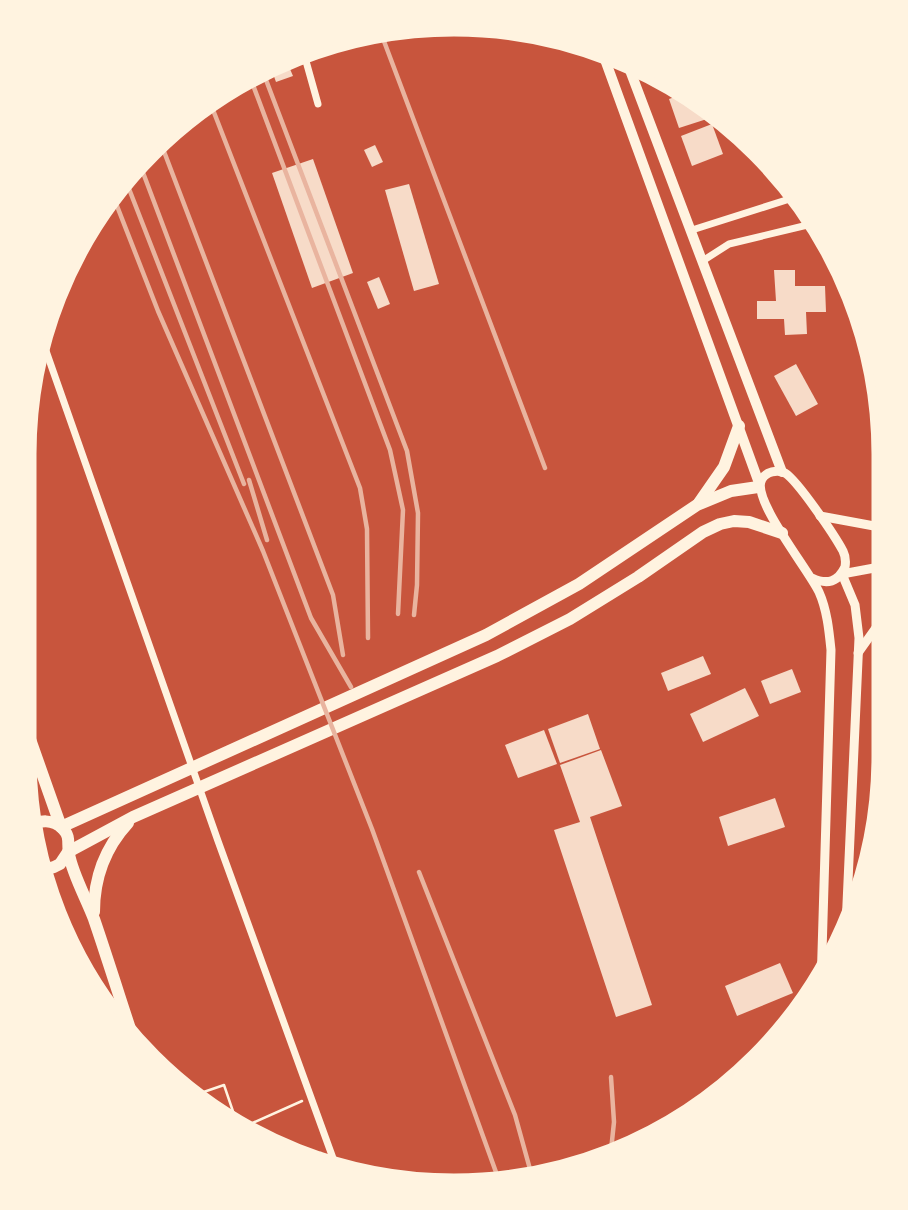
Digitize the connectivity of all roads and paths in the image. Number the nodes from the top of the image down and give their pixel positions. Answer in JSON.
{"nodes":[{"id":1,"x":305,"y":59,"type":"edge"},
{"id":2,"x":605,"y":60,"type":"edge"},
{"id":3,"x":630,"y":70,"type":"edge"},
{"id":4,"x":318,"y":104,"type":"dead end"},
{"id":5,"x":790,"y":199,"type":"edge"},
{"id":6,"x":809,"y":225,"type":"edge"},
{"id":7,"x":692,"y":230,"type":"junction"},
{"id":8,"x":704,"y":260,"type":"junction"},
{"id":9,"x":45,"y":349,"type":"edge"},
{"id":10,"x":739,"y":426,"type":"junction"},
{"id":11,"x":782,"y":472,"type":"junction"},
{"id":12,"x":759,"y":485,"type":"junction"},
{"id":13,"x":697,"y":505,"type":"junction"},
{"id":14,"x":820,"y":516,"type":"junction"},
{"id":15,"x":876,"y":526,"type":"edge"},
{"id":16,"x":782,"y":533,"type":"junction"},
{"id":17,"x":876,"y":568,"type":"edge"},
{"id":18,"x":842,"y":574,"type":"junction"},
{"id":19,"x":812,"y":578,"type":"junction"},
{"id":20,"x":876,"y":628,"type":"edge"},
{"id":21,"x":857,"y":654,"type":"junction"},
{"id":22,"x":32,"y":745,"type":"edge"},
{"id":23,"x":133,"y":817,"type":"junction"},
{"id":24,"x":37,"y":823,"type":"edge"},
{"id":25,"x":61,"y":827,"type":"junction"},
{"id":26,"x":68,"y":852,"type":"junction"},
{"id":27,"x":47,"y":868,"type":"edge"},
{"id":28,"x":847,"y":911,"type":"edge"},
{"id":29,"x":94,"y":919,"type":"junction"},
{"id":30,"x":822,"y":964,"type":"edge"},
{"id":31,"x":130,"y":1027,"type":"edge"},
{"id":32,"x":200,"y":1093,"type":"edge"},
{"id":33,"x":311,"y":1097,"type":"junction"},
{"id":34,"x":235,"y":1117,"type":"edge"},
{"id":35,"x":248,"y":1125,"type":"edge"},
{"id":36,"x":330,"y":1150,"type":"junction"},
{"id":37,"x":314,"y":1155,"type":"edge"},
{"id":38,"x":334,"y":1161,"type":"edge"}],
"edges":[{"from":1,"to":4,"type":"street"},
{"from":2,"to":10,"type":"main road"},
{"from":3,"to":7,"type":"main road"},
{"from":5,"to":7,"type":"street"},
{"from":6,"to":8,"type":"street"},
{"from":7,"to":8,"type":"main road"},
{"from":8,"to":11,"type":"main road"},
{"from":9,"to":33,"type":"street"},
{"from":10,"to":12,"type":"main road"},
{"from":10,"to":13,"type":"main road"},
{"from":11,"to":12,"type":"street"},
{"from":11,"to":14,"type":"street"},
{"from":12,"to":13,"type":"main road"},
{"from":12,"to":16,"type":"street"},
{"from":13,"to":25,"type":"main road"},
{"from":14,"to":15,"type":"street"},
{"from":14,"to":18,"type":"street"},
{"from":16,"to":19,"type":"street"},
{"from":16,"to":23,"type":"main road"},
{"from":17,"to":18,"type":"street"},
{"from":18,"to":19,"type":"street"},
{"from":18,"to":21,"type":"street"},
{"from":19,"to":30,"type":"street"},
{"from":20,"to":21,"type":"street"},
{"from":21,"to":28,"type":"street"},
{"from":22,"to":25,"type":"main road"},
{"from":23,"to":26,"type":"main road"},
{"from":23,"to":29,"type":"main road"},
{"from":24,"to":25,"type":"main road"},
{"from":25,"to":26,"type":"main road"},
{"from":26,"to":27,"type":"main road"},
{"from":26,"to":29,"type":"main road"},
{"from":29,"to":31,"type":"main road"},
{"from":32,"to":34,"type":"path"},
{"from":33,"to":35,"type":"path"},
{"from":33,"to":36,"type":"street"},
{"from":36,"to":37,"type":"path"},
{"from":36,"to":38,"type":"street"}]}
